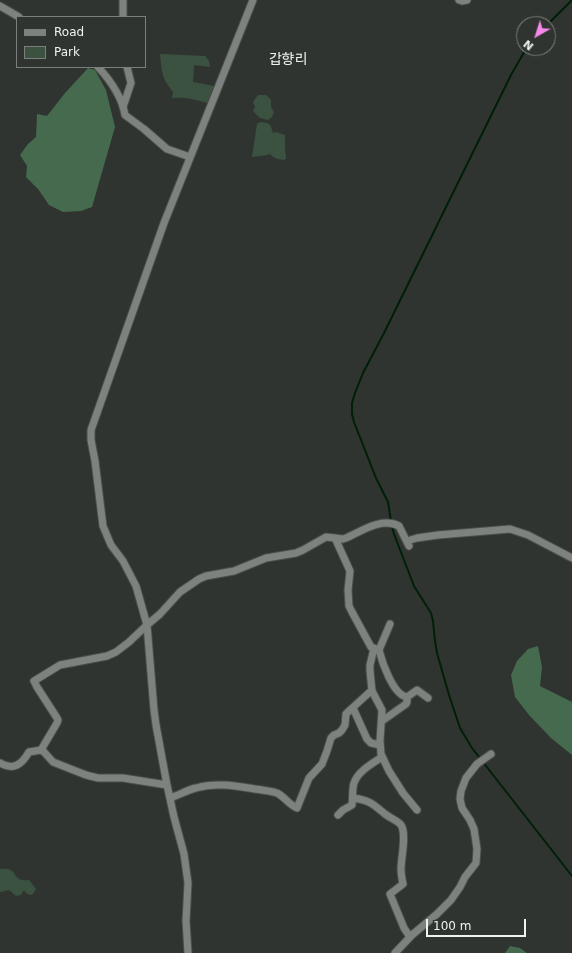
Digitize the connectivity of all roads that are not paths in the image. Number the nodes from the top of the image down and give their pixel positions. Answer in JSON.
{"nodes":[{"id":1,"x":123,"y":0,"type":"edge"},
{"id":2,"x":253,"y":0,"type":"edge"},
{"id":3,"x":459,"y":0,"type":"edge"},
{"id":4,"x":468,"y":0,"type":"edge"},
{"id":5,"x":0,"y":6,"type":"edge"},
{"id":6,"x":17,"y":16,"type":"edge"},
{"id":7,"x":124,"y":16,"type":"edge"},
{"id":8,"x":99,"y":68,"type":"edge"},
{"id":9,"x":127,"y":68,"type":"edge"},
{"id":10,"x":123,"y":107,"type":"junction"},
{"id":11,"x":190,"y":157,"type":"junction"},
{"id":12,"x":335,"y":538,"type":"junction"},
{"id":13,"x":572,"y":558,"type":"edge"},
{"id":14,"x":147,"y":624,"type":"junction"},
{"id":15,"x":390,"y":624,"type":"dead end"},
{"id":16,"x":377,"y":649,"type":"junction"},
{"id":17,"x":372,"y":690,"type":"junction"},
{"id":18,"x":407,"y":697,"type":"junction"},
{"id":19,"x":428,"y":698,"type":"dead end"},
{"id":20,"x":353,"y":708,"type":"junction"},
{"id":21,"x":382,"y":721,"type":"junction"},
{"id":22,"x":380,"y":745,"type":"junction"},
{"id":23,"x":41,"y":750,"type":"junction"},
{"id":24,"x":489,"y":755,"type":"dead end"},
{"id":25,"x":382,"y":757,"type":"junction"},
{"id":26,"x":0,"y":763,"type":"edge"},
{"id":27,"x":167,"y":784,"type":"junction"},
{"id":28,"x":170,"y":798,"type":"junction"},
{"id":29,"x":353,"y":798,"type":"junction"},
{"id":30,"x":417,"y":810,"type":"dead end"},
{"id":31,"x":338,"y":815,"type":"dead end"},
{"id":32,"x":410,"y":937,"type":"junction"},
{"id":33,"x":188,"y":953,"type":"edge"},
{"id":34,"x":396,"y":953,"type":"edge"}],
"edges":[{"from":1,"to":7,"type":"street"},
{"from":2,"to":11,"type":"street"},
{"from":3,"to":4,"type":"street"},
{"from":5,"to":6,"type":"street"},
{"from":8,"to":10,"type":"street"},
{"from":9,"to":10,"type":"street"},
{"from":10,"to":11,"type":"street"},
{"from":11,"to":14,"type":"street"},
{"from":12,"to":13,"type":"street"},
{"from":12,"to":14,"type":"street"},
{"from":12,"to":16,"type":"street"},
{"from":14,"to":23,"type":"street"},
{"from":14,"to":27,"type":"street"},
{"from":15,"to":16,"type":"street"},
{"from":16,"to":17,"type":"street"},
{"from":16,"to":18,"type":"street"},
{"from":17,"to":20,"type":"street"},
{"from":17,"to":21,"type":"street"},
{"from":18,"to":19,"type":"street"},
{"from":18,"to":21,"type":"street"},
{"from":20,"to":22,"type":"street"},
{"from":20,"to":28,"type":"street"},
{"from":21,"to":22,"type":"street"},
{"from":22,"to":25,"type":"street"},
{"from":23,"to":26,"type":"street"},
{"from":23,"to":27,"type":"street"},
{"from":24,"to":32,"type":"street"},
{"from":25,"to":29,"type":"street"},
{"from":25,"to":30,"type":"street"},
{"from":27,"to":28,"type":"street"},
{"from":28,"to":33,"type":"street"},
{"from":29,"to":31,"type":"street"},
{"from":29,"to":32,"type":"street"},
{"from":32,"to":34,"type":"street"}]}
